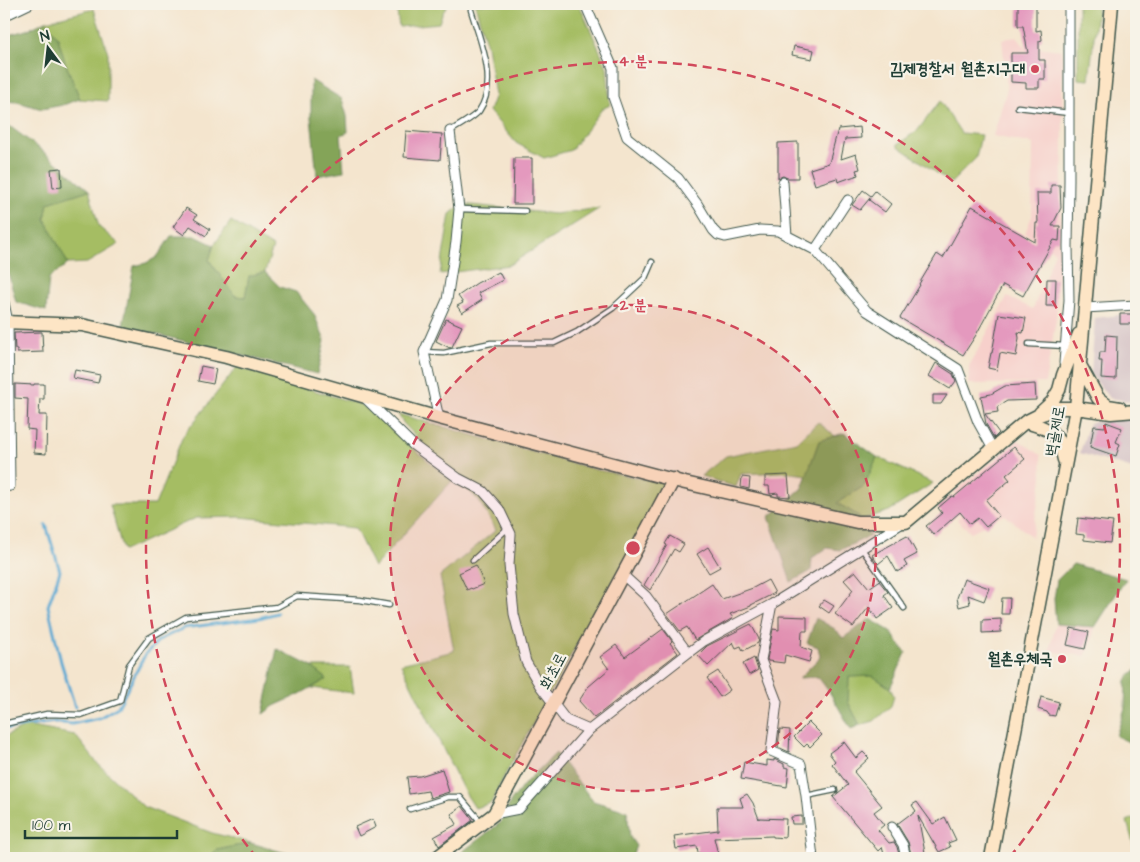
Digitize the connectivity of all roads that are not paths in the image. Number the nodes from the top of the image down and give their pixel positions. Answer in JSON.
{"nodes":[{"id":1,"x":29,"y":4,"type":"edge"},
{"id":2,"x":585,"y":4,"type":"edge"},
{"id":3,"x":1069,"y":4,"type":"edge"},
{"id":4,"x":1112,"y":4,"type":"edge"},
{"id":5,"x":472,"y":10,"type":"dead end"},
{"id":6,"x":4,"y":16,"type":"edge"},
{"id":7,"x":1018,"y":107,"type":"dead end"},
{"id":8,"x":1069,"y":113,"type":"junction"},
{"id":9,"x":450,"y":131,"type":"joint"},
{"id":10,"x":783,"y":182,"type":"dead end"},
{"id":11,"x":848,"y":200,"type":"dead end"},
{"id":12,"x":459,"y":209,"type":"junction"},
{"id":13,"x":524,"y":211,"type":"dead end"},
{"id":14,"x":787,"y":236,"type":"junction"},
{"id":15,"x":815,"y":250,"type":"junction"},
{"id":16,"x":652,"y":262,"type":"dead end"},
{"id":17,"x":4,"y":303,"type":"edge"},
{"id":18,"x":1136,"y":305,"type":"edge"},
{"id":19,"x":1085,"y":308,"type":"junction"},
{"id":20,"x":6,"y":322,"type":"edge"},
{"id":21,"x":1084,"y":325,"type":"junction"},
{"id":22,"x":1029,"y":344,"type":"dead end"},
{"id":23,"x":1065,"y":346,"type":"junction"},
{"id":24,"x":424,"y":352,"type":"junction"},
{"id":25,"x":1080,"y":364,"type":"junction"},
{"id":26,"x":1063,"y":375,"type":"junction"},
{"id":27,"x":362,"y":395,"type":"junction"},
{"id":28,"x":1076,"y":408,"type":"junction"},
{"id":29,"x":1136,"y":411,"type":"edge"},
{"id":30,"x":1039,"y":415,"type":"junction"},
{"id":31,"x":439,"y":418,"type":"junction"},
{"id":32,"x":1025,"y":422,"type":"junction"},
{"id":33,"x":992,"y":449,"type":"junction"},
{"id":34,"x":1065,"y":466,"type":"junction"},
{"id":35,"x":674,"y":479,"type":"junction"},
{"id":36,"x":4,"y":487,"type":"edge"},
{"id":37,"x":906,"y":522,"type":"junction"},
{"id":38,"x":508,"y":528,"type":"junction"},
{"id":39,"x":862,"y":549,"type":"junction"},
{"id":40,"x":473,"y":560,"type":"dead end"},
{"id":41,"x":623,"y":575,"type":"junction"},
{"id":42,"x":772,"y":604,"type":"junction"},
{"id":43,"x":389,"y":605,"type":"dead end"},
{"id":44,"x":904,"y":608,"type":"dead end"},
{"id":45,"x":688,"y":653,"type":"junction"},
{"id":46,"x":554,"y":704,"type":"junction"},
{"id":47,"x":4,"y":724,"type":"edge"},
{"id":48,"x":589,"y":730,"type":"junction"},
{"id":49,"x":835,"y":790,"type":"dead end"},
{"id":50,"x":806,"y":796,"type":"junction"},
{"id":51,"x":410,"y":809,"type":"dead end"},
{"id":52,"x":494,"y":814,"type":"junction"},
{"id":53,"x":482,"y":823,"type":"junction"},
{"id":54,"x":892,"y":827,"type":"dead end"},
{"id":55,"x":436,"y":858,"type":"edge"},
{"id":56,"x":813,"y":858,"type":"edge"},
{"id":57,"x":906,"y":858,"type":"edge"},
{"id":58,"x":990,"y":858,"type":"edge"}],
"edges":[{"from":1,"to":6,"type":"street"},
{"from":2,"to":14,"type":"street"},
{"from":3,"to":8,"type":"street"},
{"from":4,"to":19,"type":"street","name":"벽골제로"},
{"from":5,"to":9,"type":"lane"},
{"from":7,"to":8,"type":"lane"},
{"from":8,"to":23,"type":"street"},
{"from":9,"to":12,"type":"street"},
{"from":10,"to":14,"type":"street"},
{"from":11,"to":15,"type":"street"},
{"from":12,"to":13,"type":"lane"},
{"from":12,"to":24,"type":"street"},
{"from":14,"to":15,"type":"street"},
{"from":15,"to":33,"type":"street"},
{"from":16,"to":24,"type":"lane"},
{"from":17,"to":20,"type":"street"},
{"from":18,"to":19,"type":"street"},
{"from":19,"to":21,"type":"street","name":"벽골제로"},
{"from":20,"to":27,"type":"street"},
{"from":20,"to":36,"type":"street"},
{"from":21,"to":25,"type":"street","name":"벽골제로"},
{"from":21,"to":26,"type":"street"},
{"from":22,"to":23,"type":"lane"},
{"from":23,"to":26,"type":"street"},
{"from":24,"to":31,"type":"street"},
{"from":25,"to":28,"type":"street","name":"벽골제로"},
{"from":25,"to":29,"type":"street"},
{"from":26,"to":30,"type":"street"},
{"from":27,"to":31,"type":"street"},
{"from":27,"to":38,"type":"street"},
{"from":28,"to":29,"type":"street"},
{"from":28,"to":30,"type":"street"},
{"from":28,"to":34,"type":"street","name":"벽골제로"},
{"from":30,"to":32,"type":"street"},
{"from":31,"to":35,"type":"street"},
{"from":32,"to":33,"type":"street"},
{"from":32,"to":34,"type":"street"},
{"from":33,"to":37,"type":"street"},
{"from":34,"to":58,"type":"street","name":"벽골제로"},
{"from":35,"to":37,"type":"street"},
{"from":35,"to":41,"type":"street","name":"화초로"},
{"from":37,"to":39,"type":"street"},
{"from":38,"to":40,"type":"lane"},
{"from":38,"to":46,"type":"street"},
{"from":39,"to":42,"type":"street"},
{"from":39,"to":44,"type":"lane"},
{"from":41,"to":45,"type":"street"},
{"from":41,"to":46,"type":"street","name":"화초로"},
{"from":42,"to":45,"type":"street"},
{"from":42,"to":50,"type":"street"},
{"from":43,"to":47,"type":"lane"},
{"from":45,"to":48,"type":"street"},
{"from":46,"to":48,"type":"street"},
{"from":46,"to":52,"type":"street","name":"화초로"},
{"from":48,"to":52,"type":"street"},
{"from":49,"to":50,"type":"lane"},
{"from":50,"to":56,"type":"street"},
{"from":51,"to":53,"type":"lane"},
{"from":52,"to":53,"type":"street","name":"화초로"},
{"from":53,"to":55,"type":"street","name":"화초로"},
{"from":54,"to":57,"type":"street"}]}
